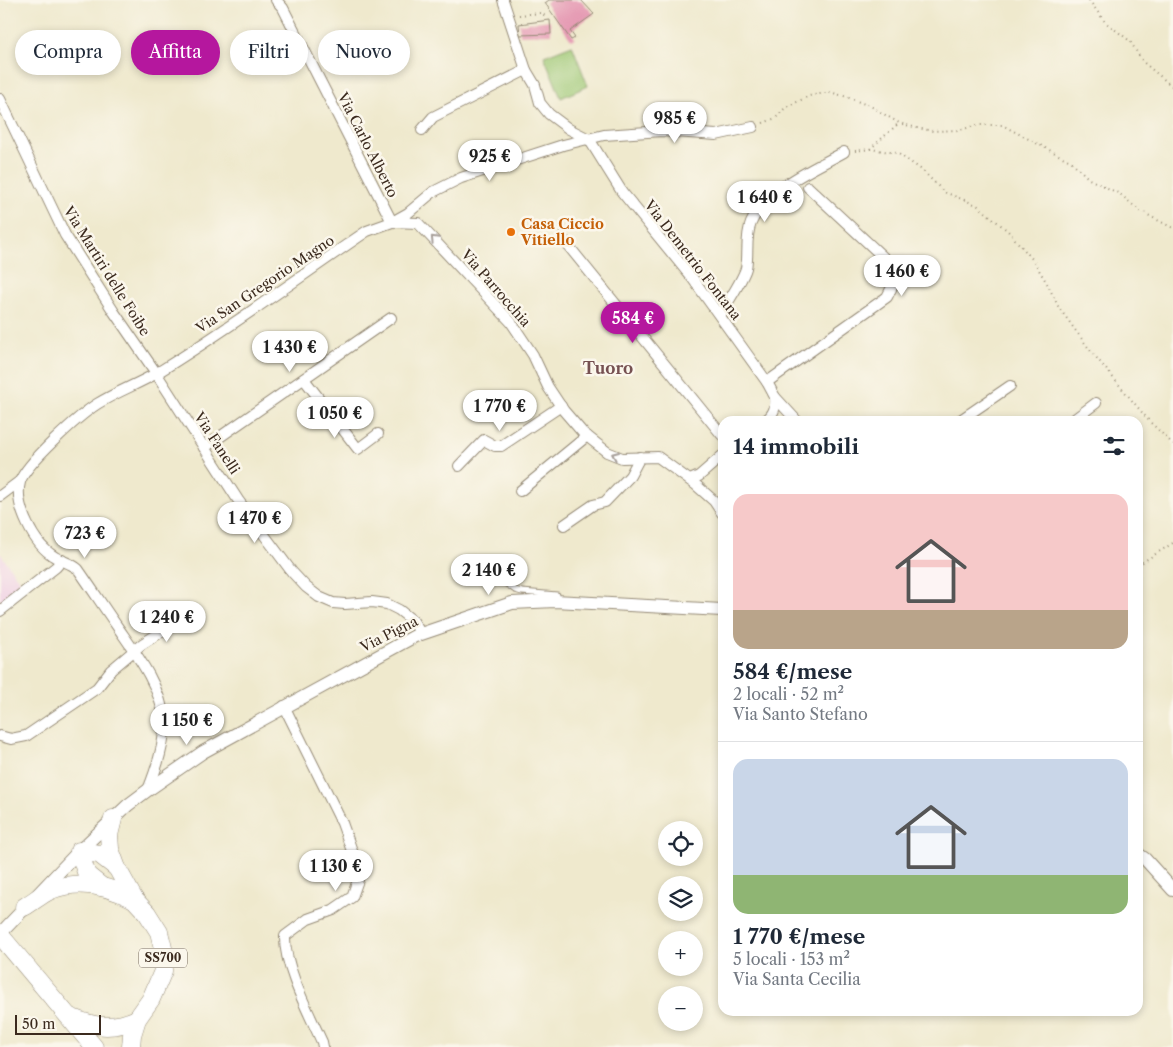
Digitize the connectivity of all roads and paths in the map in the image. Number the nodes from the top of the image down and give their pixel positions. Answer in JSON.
{"nodes":[{"id":1,"x":503,"y":0,"type":"edge"},
{"id":2,"x":1090,"y":0,"type":"edge"},
{"id":3,"x":280,"y":1,"type":"edge"},
{"id":4,"x":509,"y":16,"type":"junction"},
{"id":5,"x":547,"y":17,"type":"dead end"},
{"id":6,"x":526,"y":70,"type":"junction"},
{"id":7,"x":1173,"y":87,"type":"edge"},
{"id":8,"x":0,"y":99,"type":"edge"},
{"id":9,"x":898,"y":123,"type":"junction"},
{"id":10,"x":754,"y":127,"type":"joint"},
{"id":11,"x":422,"y":130,"type":"dead end"},
{"id":12,"x":589,"y":139,"type":"junction"},
{"id":13,"x":870,"y":149,"type":"junction"},
{"id":14,"x":844,"y":152,"type":"joint"},
{"id":15,"x":808,"y":187,"type":"dead end"},
{"id":16,"x":392,"y":222,"type":"junction"},
{"id":17,"x":1173,"y":228,"type":"edge"},
{"id":18,"x":562,"y":238,"type":"dead end"},
{"id":19,"x":720,"y":316,"type":"junction"},
{"id":20,"x":391,"y":318,"type":"dead end"},
{"id":21,"x":156,"y":374,"type":"junction"},
{"id":22,"x":304,"y":379,"type":"junction"},
{"id":23,"x":767,"y":382,"type":"junction"},
{"id":24,"x":1010,"y":386,"type":"dead end"},
{"id":25,"x":775,"y":397,"type":"junction"},
{"id":26,"x":1096,"y":403,"type":"dead end"},
{"id":27,"x":561,"y":406,"type":"junction"},
{"id":28,"x":771,"y":416,"type":"edge"},
{"id":29,"x":792,"y":416,"type":"edge"},
{"id":30,"x":966,"y":416,"type":"edge"},
{"id":31,"x":1079,"y":416,"type":"edge"},
{"id":32,"x":718,"y":430,"type":"edge"},
{"id":33,"x":378,"y":434,"type":"dead end"},
{"id":34,"x":587,"y":436,"type":"junction"},
{"id":35,"x":1173,"y":444,"type":"edge"},
{"id":36,"x":204,"y":448,"type":"junction"},
{"id":37,"x":640,"y":457,"type":"junction"},
{"id":38,"x":718,"y":459,"type":"edge"},
{"id":39,"x":459,"y":466,"type":"dead end"},
{"id":40,"x":690,"y":480,"type":"junction"},
{"id":41,"x":20,"y":481,"type":"junction"},
{"id":42,"x":520,"y":491,"type":"dead end"},
{"id":43,"x":0,"y":496,"type":"edge"},
{"id":44,"x":718,"y":507,"type":"edge"},
{"id":45,"x":564,"y":525,"type":"dead end"},
{"id":46,"x":1173,"y":544,"type":"edge"},
{"id":47,"x":62,"y":560,"type":"junction"},
{"id":48,"x":1143,"y":562,"type":"edge"},
{"id":49,"x":482,"y":567,"type":"dead end"},
{"id":50,"x":622,"y":605,"type":"junction"},
{"id":51,"x":718,"y":610,"type":"edge"},
{"id":52,"x":0,"y":611,"type":"edge"},
{"id":53,"x":185,"y":617,"type":"dead end"},
{"id":54,"x":421,"y":634,"type":"junction"},
{"id":55,"x":134,"y":651,"type":"junction"},
{"id":56,"x":284,"y":706,"type":"junction"},
{"id":57,"x":0,"y":736,"type":"edge"},
{"id":58,"x":148,"y":790,"type":"junction"},
{"id":59,"x":113,"y":819,"type":"junction"},
{"id":60,"x":79,"y":851,"type":"junction"},
{"id":61,"x":1143,"y":858,"type":"edge"},
{"id":62,"x":117,"y":868,"type":"junction"},
{"id":63,"x":102,"y":886,"type":"junction"},
{"id":64,"x":1173,"y":890,"type":"edge"},
{"id":65,"x":134,"y":899,"type":"junction"},
{"id":66,"x":24,"y":907,"type":"junction"},
{"id":67,"x":0,"y":935,"type":"edge"},
{"id":68,"x":69,"y":1017,"type":"junction"},
{"id":69,"x":137,"y":1019,"type":"junction"},
{"id":70,"x":94,"y":1047,"type":"edge"},
{"id":71,"x":131,"y":1047,"type":"edge"},
{"id":72,"x":322,"y":1047,"type":"edge"}],
"edges":[{"from":1,"to":4,"type":"street"},
{"from":2,"to":7,"type":"path"},
{"from":3,"to":16,"type":"street","name":"Via Carlo Alberto"},
{"from":4,"to":5,"type":"path"},
{"from":4,"to":6,"type":"street"},
{"from":6,"to":11,"type":"street"},
{"from":6,"to":12,"type":"street"},
{"from":8,"to":21,"type":"street","name":"Via Martiri delle Foibe"},
{"from":9,"to":10,"type":"path"},
{"from":9,"to":13,"type":"path"},
{"from":9,"to":17,"type":"path"},
{"from":10,"to":12,"type":"street"},
{"from":12,"to":16,"type":"street"},
{"from":12,"to":19,"type":"street","name":"Via Demetrio Fontana"},
{"from":13,"to":14,"type":"path"},
{"from":13,"to":35,"type":"path"},
{"from":14,"to":19,"type":"street"},
{"from":15,"to":23,"type":"street"},
{"from":16,"to":21,"type":"street","name":"Via San Gregorio Magno"},
{"from":27,"to":16,"type":"street","name":"Via Parrocchia","one_way":true},
{"from":18,"to":32,"type":"street"},
{"from":19,"to":23,"type":"street","name":"Via Demetrio Fontana"},
{"from":20,"to":22,"type":"street"},
{"from":21,"to":36,"type":"street","name":"Via Fanelli"},
{"from":21,"to":41,"type":"street","name":"Via San Gregorio Magno"},
{"from":22,"to":33,"type":"street"},
{"from":22,"to":36,"type":"street"},
{"from":23,"to":25,"type":"street","name":"Via Demetrio Fontana"},
{"from":24,"to":30,"type":"street"},
{"from":25,"to":28,"type":"street"},
{"from":25,"to":29,"type":"street","name":"Via Demetrio Fontana"},
{"from":26,"to":31,"type":"street"},
{"from":27,"to":34,"type":"street","name":"Via Parrocchia"},
{"from":27,"to":39,"type":"street"},
{"from":37,"to":34,"type":"street","name":"Via Parrocchia","one_way":true},
{"from":34,"to":42,"type":"street"},
{"from":36,"to":54,"type":"street","name":"Via Fanelli"},
{"from":37,"to":40,"type":"street","name":"Via Parrocchia"},
{"from":37,"to":45,"type":"street"},
{"from":38,"to":40,"type":"street"},
{"from":40,"to":44,"type":"street","name":"Via Parrocchia"},
{"from":41,"to":43,"type":"street","name":"Via San Gregorio Magno"},
{"from":41,"to":47,"type":"street"},
{"from":46,"to":48,"type":"path"},
{"from":47,"to":52,"type":"street"},
{"from":47,"to":55,"type":"street"},
{"from":49,"to":50,"type":"lane"},
{"from":50,"to":51,"type":"street","name":"Via Pigna"},
{"from":50,"to":54,"type":"street","name":"Via Pigna"},
{"from":53,"to":55,"type":"street"},
{"from":54,"to":56,"type":"street","name":"Via Pigna"},
{"from":55,"to":57,"type":"street"},
{"from":55,"to":58,"type":"street"},
{"from":56,"to":58,"type":"street","name":"Via Pigna"},
{"from":56,"to":72,"type":"street"},
{"from":58,"to":59,"type":"street","name":"Via Pigna"},
{"from":59,"to":60,"type":"street","name":"Via Pigna"},
{"from":59,"to":62,"type":"highway","number":"SS700"},
{"from":60,"to":62,"type":"highway","number":"SS700"},
{"from":60,"to":63,"type":"highway","number":"SS700"},
{"from":60,"to":66,"type":"street","name":"Via Pigna"},
{"from":61,"to":64,"type":"street"},
{"from":62,"to":65,"type":"highway","number":"SS700"},
{"from":63,"to":65,"type":"highway","number":"SS700"},
{"from":63,"to":66,"type":"highway","number":"SS700"},
{"from":65,"to":69,"type":"highway","number":"SS700"},
{"from":66,"to":67,"type":"street"},
{"from":67,"to":68,"type":"highway"},
{"from":68,"to":69,"type":"highway"},
{"from":68,"to":70,"type":"highway"},
{"from":69,"to":71,"type":"highway","number":"SS700"}]}
